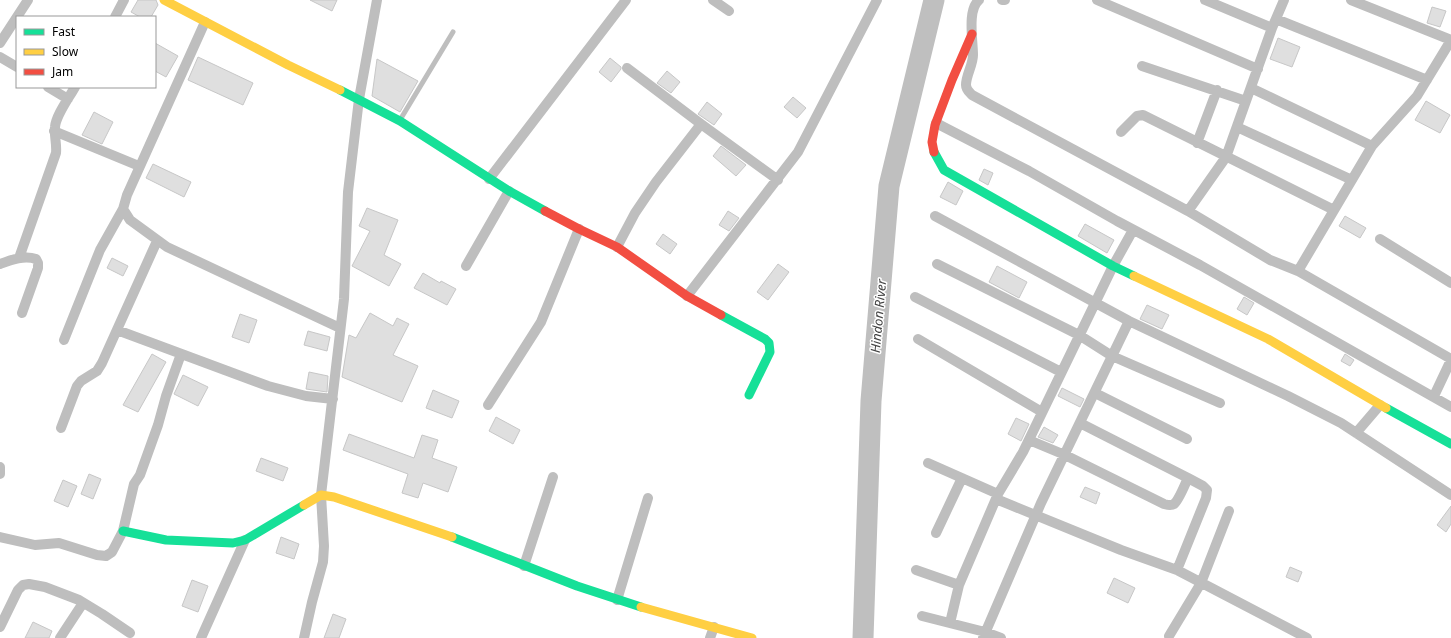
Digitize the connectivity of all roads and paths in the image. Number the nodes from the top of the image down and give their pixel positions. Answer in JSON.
{"nodes":[{"id":1,"x":28,"y":0,"type":"edge"},
{"id":2,"x":124,"y":0,"type":"edge"},
{"id":3,"x":164,"y":0,"type":"edge"},
{"id":4,"x":377,"y":0,"type":"edge"},
{"id":5,"x":626,"y":0,"type":"edge"},
{"id":6,"x":712,"y":0,"type":"edge"},
{"id":7,"x":877,"y":0,"type":"edge"},
{"id":8,"x":979,"y":0,"type":"edge"},
{"id":9,"x":1097,"y":0,"type":"edge"},
{"id":10,"x":1205,"y":0,"type":"edge"},
{"id":11,"x":1284,"y":0,"type":"edge"},
{"id":12,"x":1351,"y":0,"type":"edge"},
{"id":13,"x":730,"y":11,"type":"dead end"},
{"id":14,"x":17,"y":16,"type":"edge"},
{"id":15,"x":116,"y":16,"type":"edge"},
{"id":16,"x":16,"y":18,"type":"edge"},
{"id":17,"x":205,"y":22,"type":"junction"},
{"id":18,"x":1274,"y":23,"type":"junction"},
{"id":19,"x":453,"y":32,"type":"dead end"},
{"id":20,"x":972,"y":34,"type":"junction"},
{"id":21,"x":1451,"y":40,"type":"edge"},
{"id":22,"x":0,"y":42,"type":"edge"},
{"id":23,"x":0,"y":57,"type":"edge"},
{"id":24,"x":16,"y":66,"type":"edge"},
{"id":25,"x":1142,"y":66,"type":"dead end"},
{"id":26,"x":627,"y":68,"type":"dead end"},
{"id":27,"x":1258,"y":69,"type":"junction"},
{"id":28,"x":1427,"y":80,"type":"junction"},
{"id":29,"x":50,"y":88,"type":"edge"},
{"id":30,"x":74,"y":88,"type":"edge"},
{"id":31,"x":1250,"y":88,"type":"junction"},
{"id":32,"x":1217,"y":90,"type":"junction"},
{"id":33,"x":68,"y":99,"type":"junction"},
{"id":34,"x":359,"y":99,"type":"junction"},
{"id":35,"x":1246,"y":100,"type":"junction"},
{"id":36,"x":400,"y":121,"type":"junction"},
{"id":37,"x":936,"y":123,"type":"junction"},
{"id":38,"x":701,"y":124,"type":"junction"},
{"id":39,"x":1237,"y":127,"type":"junction"},
{"id":40,"x":54,"y":131,"type":"junction"},
{"id":41,"x":1121,"y":132,"type":"dead end"},
{"id":42,"x":1197,"y":143,"type":"junction"},
{"id":43,"x":1372,"y":146,"type":"junction"},
{"id":44,"x":1226,"y":157,"type":"junction"},
{"id":45,"x":139,"y":166,"type":"junction"},
{"id":46,"x":489,"y":179,"type":"junction"},
{"id":47,"x":778,"y":180,"type":"junction"},
{"id":48,"x":1352,"y":180,"type":"junction"},
{"id":49,"x":509,"y":191,"type":"junction"},
{"id":50,"x":123,"y":209,"type":"junction"},
{"id":51,"x":1334,"y":210,"type":"junction"},
{"id":52,"x":1188,"y":211,"type":"junction"},
{"id":53,"x":935,"y":216,"type":"dead end"},
{"id":54,"x":579,"y":229,"type":"junction"},
{"id":55,"x":1133,"y":230,"type":"junction"},
{"id":56,"x":1380,"y":239,"type":"dead end"},
{"id":57,"x":157,"y":241,"type":"junction"},
{"id":58,"x":617,"y":247,"type":"junction"},
{"id":59,"x":19,"y":258,"type":"junction"},
{"id":60,"x":0,"y":264,"type":"edge"},
{"id":61,"x":937,"y":264,"type":"dead end"},
{"id":62,"x":466,"y":266,"type":"dead end"},
{"id":63,"x":1113,"y":266,"type":"junction"},
{"id":64,"x":1298,"y":271,"type":"junction"},
{"id":65,"x":1451,"y":283,"type":"edge"},
{"id":66,"x":688,"y":296,"type":"junction"},
{"id":67,"x":915,"y":297,"type":"dead end"},
{"id":68,"x":1096,"y":302,"type":"junction"},
{"id":69,"x":22,"y":312,"type":"dead end"},
{"id":70,"x":1129,"y":321,"type":"junction"},
{"id":71,"x":340,"y":328,"type":"junction"},
{"id":72,"x":117,"y":330,"type":"junction"},
{"id":73,"x":1079,"y":335,"type":"junction"},
{"id":74,"x":918,"y":339,"type":"dead end"},
{"id":75,"x":64,"y":340,"type":"dead end"},
{"id":76,"x":181,"y":354,"type":"junction"},
{"id":77,"x":1112,"y":356,"type":"junction"},
{"id":78,"x":1451,"y":360,"type":"edge"},
{"id":79,"x":1061,"y":372,"type":"junction"},
{"id":80,"x":1095,"y":392,"type":"junction"},
{"id":81,"x":749,"y":396,"type":"dead end"},
{"id":82,"x":1434,"y":396,"type":"junction"},
{"id":83,"x":332,"y":399,"type":"junction"},
{"id":84,"x":1220,"y":403,"type":"dead end"},
{"id":85,"x":488,"y":405,"type":"dead end"},
{"id":86,"x":1380,"y":405,"type":"junction"},
{"id":87,"x":1451,"y":407,"type":"edge"},
{"id":88,"x":1042,"y":412,"type":"junction"},
{"id":89,"x":1080,"y":423,"type":"junction"},
{"id":90,"x":61,"y":428,"type":"dead end"},
{"id":91,"x":1356,"y":433,"type":"junction"},
{"id":92,"x":1187,"y":439,"type":"dead end"},
{"id":93,"x":1029,"y":440,"type":"junction"},
{"id":94,"x":1451,"y":444,"type":"edge"},
{"id":95,"x":1065,"y":455,"type":"junction"},
{"id":96,"x":928,"y":463,"type":"dead end"},
{"id":97,"x":0,"y":467,"type":"edge"},
{"id":98,"x":0,"y":474,"type":"edge"},
{"id":99,"x":553,"y":478,"type":"dead end"},
{"id":100,"x":962,"y":478,"type":"junction"},
{"id":101,"x":1188,"y":478,"type":"junction"},
{"id":102,"x":1451,"y":494,"type":"edge"},
{"id":103,"x":321,"y":496,"type":"junction"},
{"id":104,"x":997,"y":496,"type":"junction"},
{"id":105,"x":648,"y":498,"type":"dead end"},
{"id":106,"x":1229,"y":511,"type":"dead end"},
{"id":107,"x":1036,"y":515,"type":"junction"},
{"id":108,"x":123,"y":531,"type":"junction"},
{"id":109,"x":936,"y":533,"type":"dead end"},
{"id":110,"x":0,"y":537,"type":"edge"},
{"id":111,"x":245,"y":540,"type":"junction"},
{"id":112,"x":524,"y":566,"type":"junction"},
{"id":113,"x":916,"y":570,"type":"dead end"},
{"id":114,"x":1177,"y":570,"type":"junction"},
{"id":115,"x":1201,"y":583,"type":"junction"},
{"id":116,"x":959,"y":585,"type":"junction"},
{"id":117,"x":617,"y":600,"type":"junction"},
{"id":118,"x":83,"y":602,"type":"junction"},
{"id":119,"x":922,"y":616,"type":"dead end"},
{"id":120,"x":950,"y":623,"type":"junction"},
{"id":121,"x":0,"y":627,"type":"edge"},
{"id":122,"x":714,"y":627,"type":"junction"},
{"id":123,"x":130,"y":633,"type":"dead end"},
{"id":124,"x":984,"y":635,"type":"edge"},
{"id":125,"x":1169,"y":636,"type":"dead end"},
{"id":126,"x":60,"y":638,"type":"edge"},
{"id":127,"x":201,"y":638,"type":"edge"},
{"id":128,"x":304,"y":638,"type":"edge"},
{"id":129,"x":710,"y":638,"type":"edge"},
{"id":130,"x":752,"y":638,"type":"edge"},
{"id":131,"x":1001,"y":638,"type":"edge"},
{"id":132,"x":1307,"y":638,"type":"edge"}],
"edges":[{"from":1,"to":14,"type":"street"},
{"from":2,"to":15,"type":"street"},
{"from":3,"to":17,"type":"street"},
{"from":4,"to":34,"type":"street"},
{"from":5,"to":46,"type":"street"},
{"from":6,"to":13,"type":"street"},
{"from":7,"to":47,"type":"street"},
{"from":8,"to":20,"type":"street"},
{"from":9,"to":27,"type":"street"},
{"from":10,"to":18,"type":"street"},
{"from":11,"to":18,"type":"street"},
{"from":12,"to":21,"type":"street"},
{"from":16,"to":22,"type":"street"},
{"from":17,"to":34,"type":"street"},
{"from":17,"to":45,"type":"street"},
{"from":18,"to":27,"type":"street"},
{"from":18,"to":28,"type":"street"},
{"from":19,"to":36,"type":"lane"},
{"from":20,"to":37,"type":"street"},
{"from":20,"to":52,"type":"street"},
{"from":21,"to":28,"type":"street"},
{"from":23,"to":24,"type":"street"},
{"from":25,"to":32,"type":"street"},
{"from":26,"to":38,"type":"street"},
{"from":27,"to":31,"type":"street"},
{"from":28,"to":43,"type":"street"},
{"from":29,"to":33,"type":"street"},
{"from":30,"to":33,"type":"street"},
{"from":31,"to":35,"type":"street"},
{"from":31,"to":43,"type":"street"},
{"from":32,"to":35,"type":"street"},
{"from":32,"to":42,"type":"street"},
{"from":33,"to":40,"type":"street"},
{"from":34,"to":36,"type":"street"},
{"from":34,"to":71,"type":"street"},
{"from":35,"to":39,"type":"street"},
{"from":36,"to":46,"type":"street"},
{"from":37,"to":55,"type":"street"},
{"from":37,"to":63,"type":"street"},
{"from":38,"to":47,"type":"street"},
{"from":38,"to":58,"type":"street"},
{"from":39,"to":44,"type":"street"},
{"from":39,"to":48,"type":"street"},
{"from":40,"to":45,"type":"street"},
{"from":40,"to":59,"type":"street"},
{"from":41,"to":42,"type":"street"},
{"from":42,"to":44,"type":"street"},
{"from":43,"to":48,"type":"street"},
{"from":44,"to":51,"type":"street"},
{"from":44,"to":52,"type":"street"},
{"from":45,"to":50,"type":"street"},
{"from":46,"to":49,"type":"street"},
{"from":47,"to":66,"type":"street"},
{"from":48,"to":51,"type":"street"},
{"from":49,"to":54,"type":"street"},
{"from":49,"to":62,"type":"street"},
{"from":50,"to":57,"type":"street"},
{"from":50,"to":75,"type":"street"},
{"from":51,"to":64,"type":"street"},
{"from":52,"to":64,"type":"street"},
{"from":53,"to":68,"type":"street"},
{"from":54,"to":58,"type":"street"},
{"from":54,"to":85,"type":"street"},
{"from":55,"to":63,"type":"street"},
{"from":55,"to":82,"type":"street"},
{"from":56,"to":65,"type":"street"},
{"from":57,"to":71,"type":"street"},
{"from":57,"to":72,"type":"street"},
{"from":58,"to":66,"type":"street"},
{"from":59,"to":60,"type":"street"},
{"from":59,"to":69,"type":"street"},
{"from":61,"to":73,"type":"street"},
{"from":63,"to":68,"type":"street"},
{"from":63,"to":86,"type":"street"},
{"from":64,"to":78,"type":"street"},
{"from":66,"to":81,"type":"street"},
{"from":67,"to":79,"type":"street"},
{"from":68,"to":70,"type":"street"},
{"from":68,"to":73,"type":"street"},
{"from":70,"to":77,"type":"street"},
{"from":70,"to":91,"type":"street"},
{"from":71,"to":83,"type":"street"},
{"from":72,"to":76,"type":"street"},
{"from":72,"to":90,"type":"street"},
{"from":73,"to":77,"type":"street"},
{"from":73,"to":79,"type":"street"},
{"from":74,"to":88,"type":"street"},
{"from":76,"to":83,"type":"street"},
{"from":76,"to":108,"type":"street"},
{"from":77,"to":80,"type":"street"},
{"from":77,"to":84,"type":"street"},
{"from":78,"to":82,"type":"street"},
{"from":79,"to":88,"type":"street"},
{"from":80,"to":89,"type":"street"},
{"from":80,"to":92,"type":"street"},
{"from":82,"to":87,"type":"street"},
{"from":83,"to":103,"type":"street"},
{"from":86,"to":91,"type":"street"},
{"from":86,"to":94,"type":"street"},
{"from":88,"to":93,"type":"street"},
{"from":89,"to":95,"type":"street"},
{"from":89,"to":101,"type":"street"},
{"from":91,"to":102,"type":"street"},
{"from":93,"to":95,"type":"street"},
{"from":93,"to":104,"type":"street"},
{"from":95,"to":101,"type":"street"},
{"from":95,"to":107,"type":"street"},
{"from":96,"to":100,"type":"street"},
{"from":97,"to":98,"type":"street"},
{"from":99,"to":112,"type":"street"},
{"from":100,"to":104,"type":"street"},
{"from":100,"to":109,"type":"street"},
{"from":101,"to":114,"type":"street"},
{"from":103,"to":111,"type":"street"},
{"from":103,"to":112,"type":"street"},
{"from":103,"to":128,"type":"street"},
{"from":104,"to":107,"type":"street"},
{"from":104,"to":116,"type":"street"},
{"from":105,"to":117,"type":"street"},
{"from":106,"to":115,"type":"street"},
{"from":107,"to":114,"type":"street"},
{"from":107,"to":124,"type":"street"},
{"from":108,"to":110,"type":"street"},
{"from":108,"to":111,"type":"street"},
{"from":111,"to":127,"type":"street"},
{"from":112,"to":117,"type":"street"},
{"from":113,"to":116,"type":"street"},
{"from":114,"to":115,"type":"street"},
{"from":115,"to":125,"type":"street"},
{"from":115,"to":132,"type":"street"},
{"from":116,"to":120,"type":"street"},
{"from":117,"to":122,"type":"street"},
{"from":118,"to":121,"type":"street"},
{"from":118,"to":123,"type":"street"},
{"from":118,"to":126,"type":"street"},
{"from":119,"to":120,"type":"street"},
{"from":120,"to":124,"type":"street"},
{"from":122,"to":129,"type":"street"},
{"from":122,"to":130,"type":"street"},
{"from":124,"to":131,"type":"street"}]}
